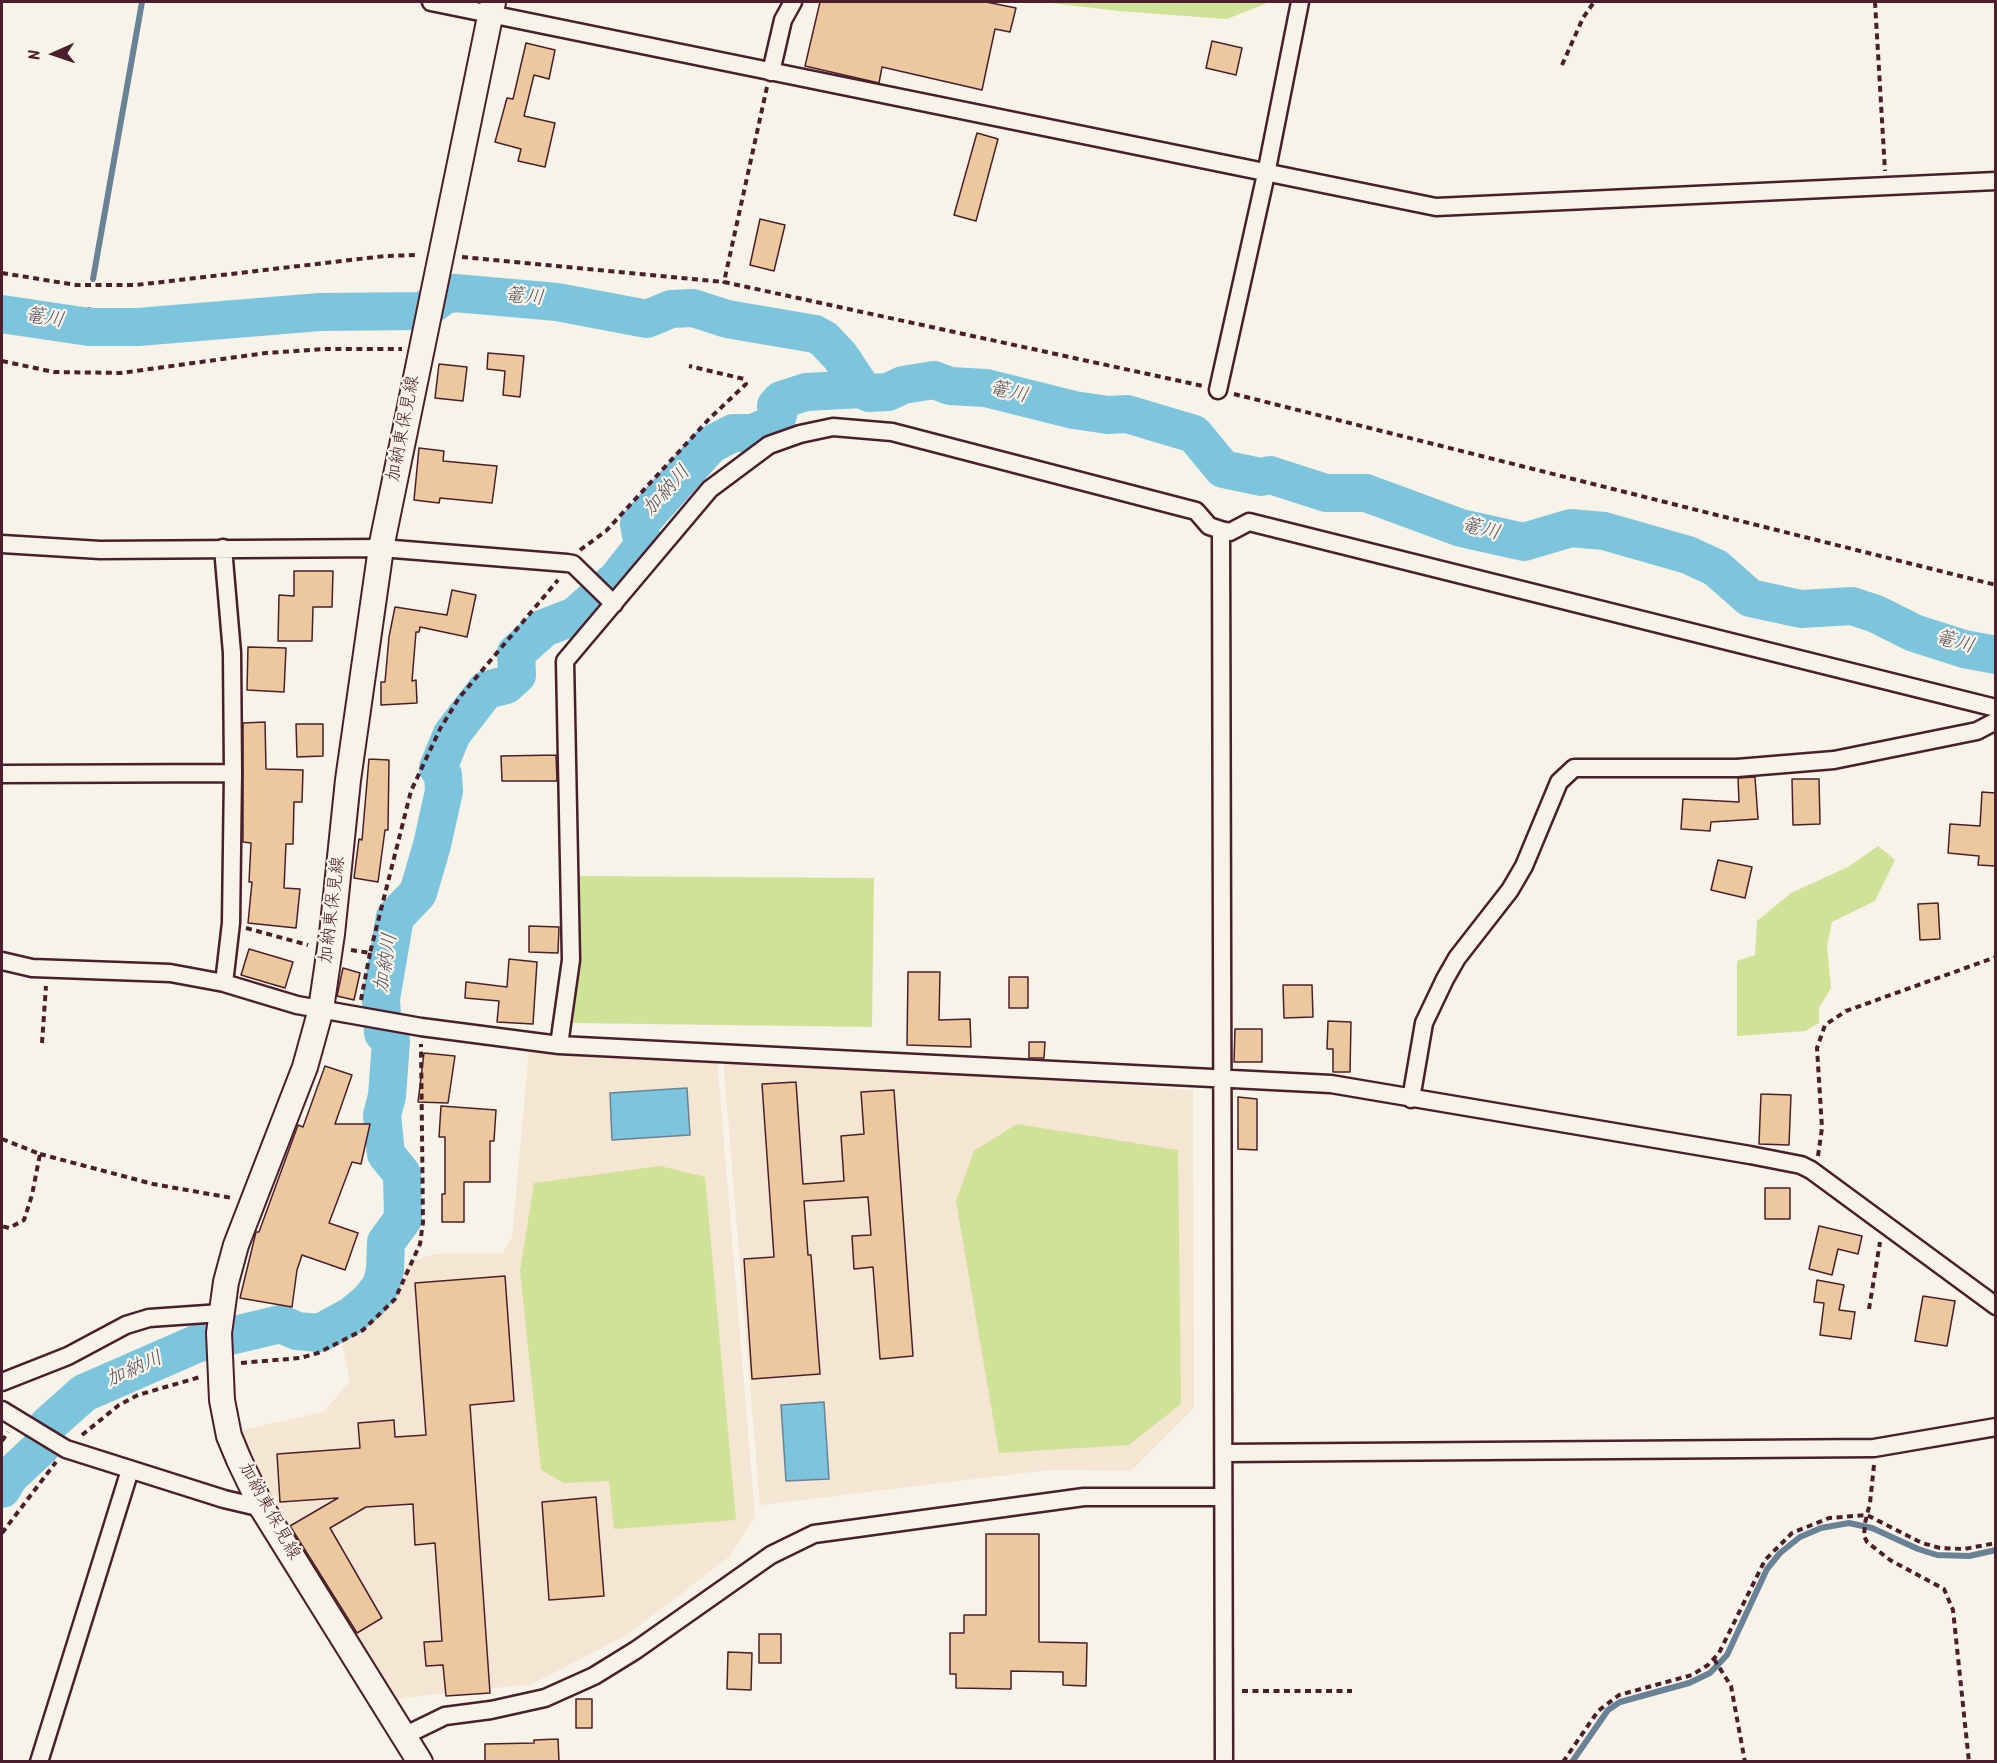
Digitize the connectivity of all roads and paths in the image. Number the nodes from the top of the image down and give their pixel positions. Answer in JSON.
{"nodes":[{"id":1,"x":431,"y":2,"type":"edge"},
{"id":2,"x":793,"y":2,"type":"edge"},
{"id":3,"x":1300,"y":2,"type":"edge"},
{"id":4,"x":1594,"y":2,"type":"edge"},
{"id":5,"x":1875,"y":2,"type":"edge"},
{"id":6,"x":492,"y":8,"type":"edge"},
{"id":7,"x":1562,"y":64,"type":"dead end"},
{"id":8,"x":771,"y":72,"type":"junction"},
{"id":9,"x":1266,"y":174,"type":"junction"},
{"id":10,"x":1995,"y":181,"type":"edge"},
{"id":11,"x":1886,"y":186,"type":"junction"},
{"id":12,"x":440,"y":259,"type":"junction"},
{"id":13,"x":2,"y":273,"type":"edge"},
{"id":14,"x":724,"y":282,"type":"junction"},
{"id":15,"x":421,"y":348,"type":"junction"},
{"id":16,"x":2,"y":361,"type":"edge"},
{"id":17,"x":689,"y":366,"type":"dead end"},
{"id":18,"x":1218,"y":390,"type":"junction"},
{"id":19,"x":1221,"y":530,"type":"junction"},
{"id":20,"x":2,"y":544,"type":"edge"},
{"id":21,"x":223,"y":548,"type":"junction"},
{"id":22,"x":381,"y":548,"type":"junction"},
{"id":23,"x":570,"y":563,"type":"junction"},
{"id":24,"x":1995,"y":585,"type":"edge"},
{"id":25,"x":610,"y":602,"type":"junction"},
{"id":26,"x":1995,"y":708,"type":"edge"},
{"id":27,"x":1995,"y":721,"type":"edge"},
{"id":28,"x":233,"y":773,"type":"junction"},
{"id":29,"x":2,"y":774,"type":"edge"},
{"id":30,"x":231,"y":923,"type":"junction"},
{"id":31,"x":330,"y":949,"type":"junction"},
{"id":32,"x":370,"y":953,"type":"junction"},
{"id":33,"x":1995,"y":957,"type":"edge"},
{"id":34,"x":2,"y":961,"type":"edge"},
{"id":35,"x":47,"y":968,"type":"junction"},
{"id":36,"x":224,"y":983,"type":"junction"},
{"id":37,"x":321,"y":1009,"type":"junction"},
{"id":38,"x":366,"y":1016,"type":"junction"},
{"id":39,"x":421,"y":1027,"type":"junction"},
{"id":40,"x":42,"y":1042,"type":"dead end"},
{"id":41,"x":559,"y":1045,"type":"junction"},
{"id":42,"x":1223,"y":1078,"type":"junction"},
{"id":43,"x":1411,"y":1099,"type":"junction"},
{"id":44,"x":2,"y":1139,"type":"edge"},
{"id":45,"x":40,"y":1154,"type":"junction"},
{"id":46,"x":1811,"y":1170,"type":"junction"},
{"id":47,"x":251,"y":1204,"type":"junction"},
{"id":48,"x":1885,"y":1224,"type":"junction"},
{"id":49,"x":2,"y":1226,"type":"edge"},
{"id":50,"x":1995,"y":1306,"type":"edge"},
{"id":51,"x":1869,"y":1309,"type":"dead end"},
{"id":52,"x":220,"y":1319,"type":"junction"},
{"id":53,"x":220,"y":1371,"type":"junction"},
{"id":54,"x":2,"y":1382,"type":"edge"},
{"id":55,"x":2,"y":1410,"type":"edge"},
{"id":56,"x":1995,"y":1427,"type":"edge"},
{"id":57,"x":61,"y":1446,"type":"junction"},
{"id":58,"x":1874,"y":1448,"type":"junction"},
{"id":59,"x":1224,"y":1453,"type":"junction"},
{"id":60,"x":130,"y":1470,"type":"junction"},
{"id":61,"x":1223,"y":1497,"type":"junction"},
{"id":62,"x":262,"y":1508,"type":"junction"},
{"id":63,"x":1867,"y":1515,"type":"junction"},
{"id":64,"x":2,"y":1533,"type":"edge"},
{"id":65,"x":1995,"y":1542,"type":"edge"},
{"id":66,"x":1714,"y":1659,"type":"junction"},
{"id":67,"x":1223,"y":1691,"type":"junction"},
{"id":68,"x":1352,"y":1691,"type":"dead end"},
{"id":69,"x":406,"y":1735,"type":"junction"},
{"id":70,"x":39,"y":1761,"type":"edge"},
{"id":71,"x":420,"y":1761,"type":"edge"},
{"id":72,"x":1224,"y":1761,"type":"edge"},
{"id":73,"x":1563,"y":1761,"type":"edge"},
{"id":74,"x":1745,"y":1761,"type":"edge"},
{"id":75,"x":1969,"y":1761,"type":"edge"}],
"edges":[{"from":1,"to":6,"type":"street"},
{"from":2,"to":8,"type":"street"},
{"from":3,"to":9,"type":"street"},
{"from":4,"to":7,"type":"path"},
{"from":5,"to":11,"type":"path"},
{"from":6,"to":8,"type":"street"},
{"from":6,"to":12,"type":"main road","name":"加納東保見線"},
{"from":8,"to":9,"type":"street"},
{"from":8,"to":14,"type":"path"},
{"from":9,"to":11,"type":"street"},
{"from":9,"to":18,"type":"street"},
{"from":10,"to":11,"type":"street"},
{"from":12,"to":13,"type":"path"},
{"from":12,"to":14,"type":"path"},
{"from":12,"to":15,"type":"main road","name":"加納東保見線"},
{"from":14,"to":18,"type":"path"},
{"from":15,"to":16,"type":"path"},
{"from":15,"to":22,"type":"main road","name":"加納東保見線"},
{"from":17,"to":23,"type":"path"},
{"from":18,"to":24,"type":"path"},
{"from":19,"to":25,"type":"street"},
{"from":19,"to":26,"type":"street"},
{"from":19,"to":42,"type":"street"},
{"from":20,"to":21,"type":"street"},
{"from":21,"to":22,"type":"street"},
{"from":21,"to":28,"type":"street"},
{"from":22,"to":23,"type":"street"},
{"from":22,"to":31,"type":"main road","name":"加納東保見線"},
{"from":23,"to":25,"type":"street"},
{"from":23,"to":32,"type":"path"},
{"from":25,"to":41,"type":"street"},
{"from":27,"to":43,"type":"street"},
{"from":28,"to":29,"type":"street"},
{"from":28,"to":30,"type":"street"},
{"from":30,"to":31,"type":"path"},
{"from":30,"to":36,"type":"street"},
{"from":31,"to":32,"type":"path"},
{"from":31,"to":37,"type":"main road","name":"加納東保見線"},
{"from":32,"to":38,"type":"path"},
{"from":33,"to":46,"type":"path"},
{"from":34,"to":35,"type":"street"},
{"from":35,"to":36,"type":"street"},
{"from":35,"to":40,"type":"path"},
{"from":36,"to":37,"type":"street"},
{"from":37,"to":38,"type":"street"},
{"from":37,"to":47,"type":"main road","name":"加納東保見線"},
{"from":38,"to":39,"type":"street"},
{"from":39,"to":41,"type":"street"},
{"from":39,"to":53,"type":"path"},
{"from":41,"to":42,"type":"street"},
{"from":42,"to":43,"type":"street"},
{"from":42,"to":59,"type":"street"},
{"from":43,"to":46,"type":"street"},
{"from":44,"to":45,"type":"path"},
{"from":45,"to":47,"type":"path"},
{"from":45,"to":49,"type":"path"},
{"from":46,"to":48,"type":"street"},
{"from":47,"to":52,"type":"main road","name":"加納東保見線"},
{"from":48,"to":50,"type":"street"},
{"from":48,"to":51,"type":"path"},
{"from":52,"to":53,"type":"main road","name":"加納東保見線"},
{"from":52,"to":54,"type":"street"},
{"from":53,"to":57,"type":"path"},
{"from":53,"to":62,"type":"main road","name":"加納東保見線"},
{"from":55,"to":57,"type":"street"},
{"from":56,"to":58,"type":"street"},
{"from":57,"to":60,"type":"street"},
{"from":57,"to":64,"type":"path"},
{"from":58,"to":59,"type":"street"},
{"from":58,"to":63,"type":"path"},
{"from":59,"to":61,"type":"street"},
{"from":60,"to":62,"type":"street"},
{"from":60,"to":70,"type":"street"},
{"from":61,"to":67,"type":"street"},
{"from":61,"to":69,"type":"street"},
{"from":62,"to":69,"type":"main road","name":"加納東保見線"},
{"from":63,"to":65,"type":"path"},
{"from":63,"to":66,"type":"path"},
{"from":63,"to":75,"type":"path"},
{"from":66,"to":73,"type":"path"},
{"from":66,"to":74,"type":"path"},
{"from":67,"to":68,"type":"path"},
{"from":67,"to":72,"type":"street"},
{"from":69,"to":71,"type":"main road","name":"加納東保見線"}]}
